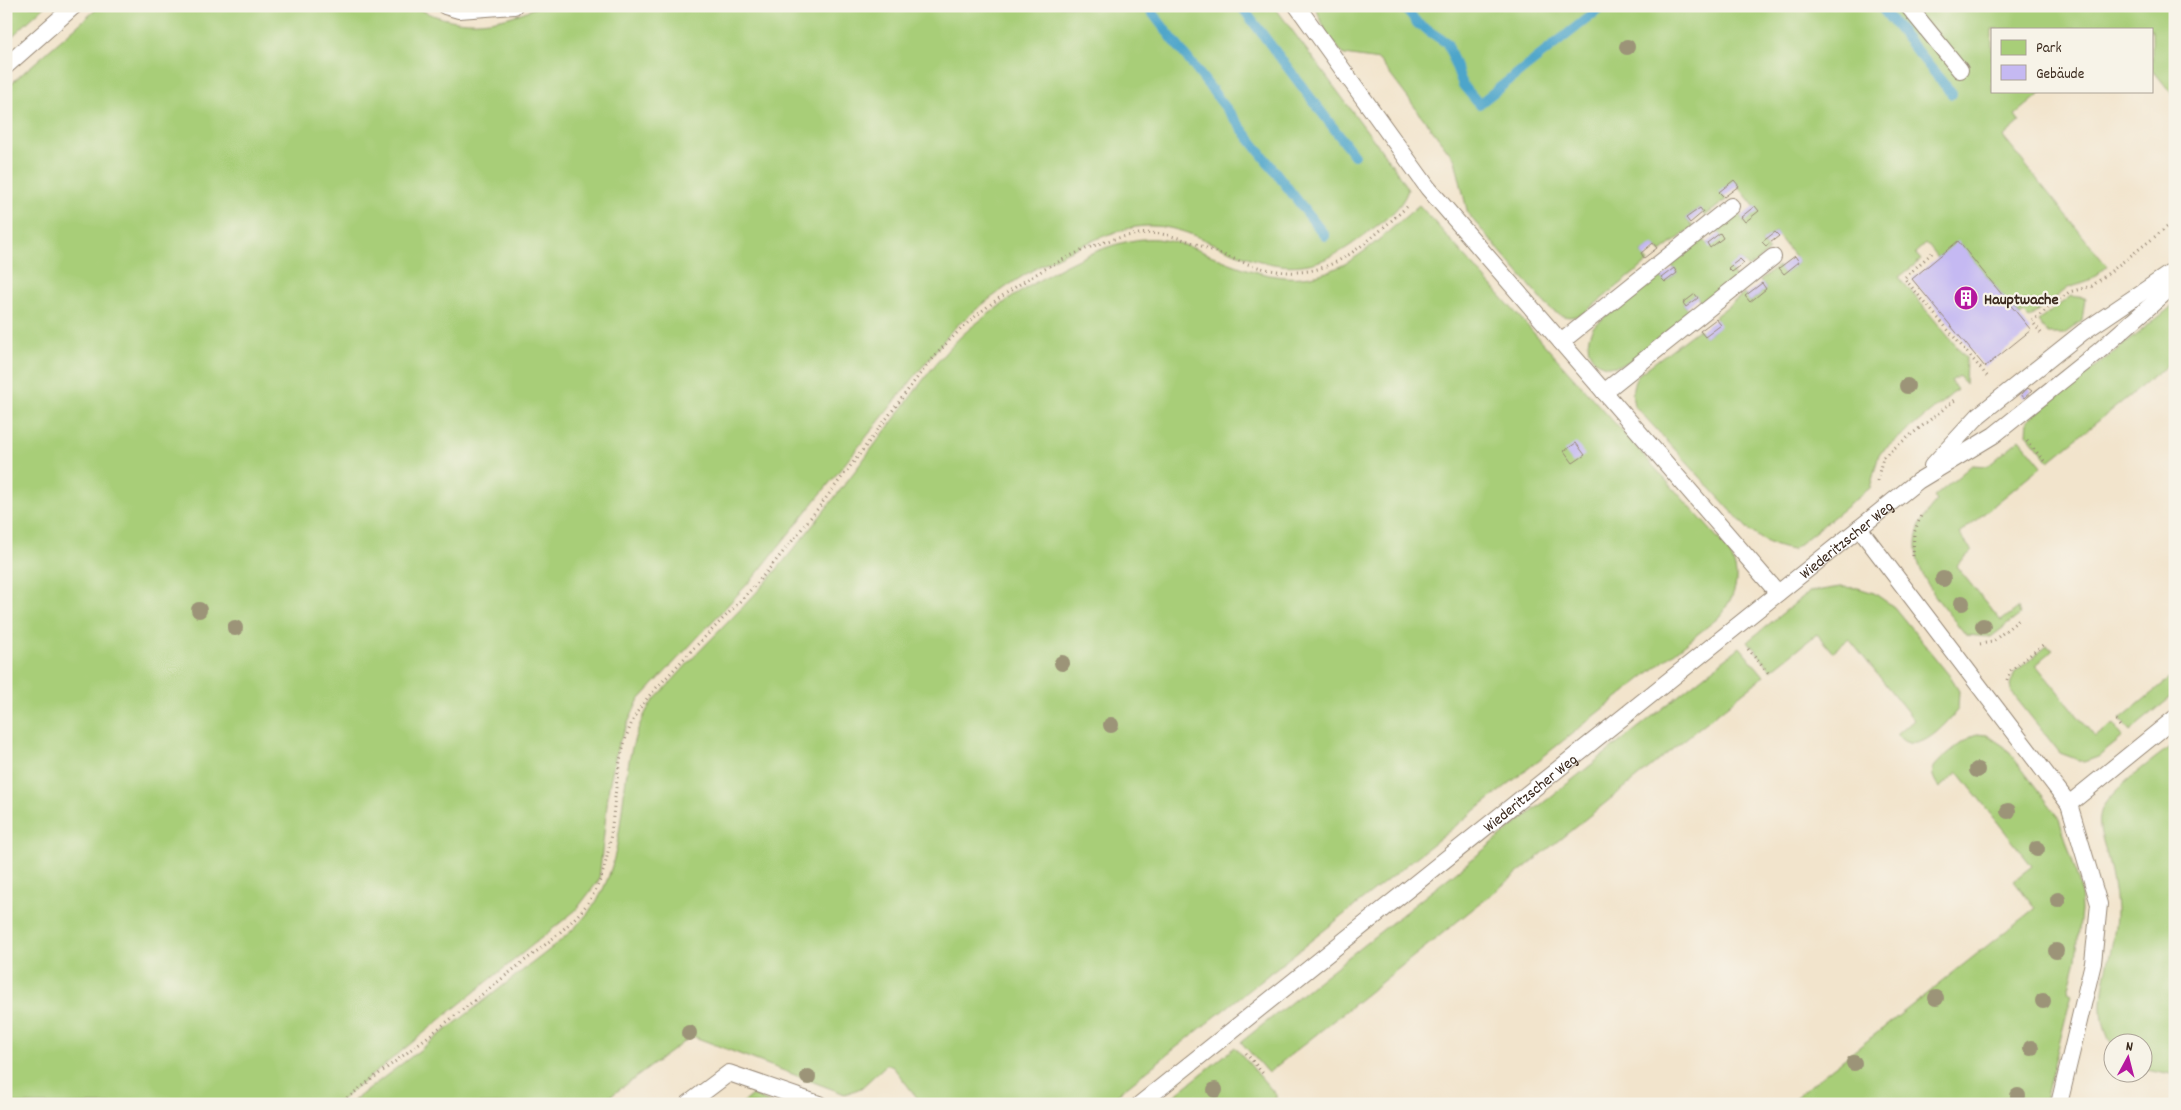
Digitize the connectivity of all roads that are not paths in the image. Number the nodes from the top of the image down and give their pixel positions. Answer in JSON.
{"nodes":[{"id":1,"x":74,"y":6,"type":"edge"},
{"id":2,"x":445,"y":6,"type":"edge"},
{"id":3,"x":514,"y":6,"type":"edge"},
{"id":4,"x":1297,"y":6,"type":"edge"},
{"id":5,"x":1908,"y":6,"type":"edge"},
{"id":6,"x":6,"y":66,"type":"edge"},
{"id":7,"x":1960,"y":70,"type":"dead end"},
{"id":8,"x":1731,"y":206,"type":"dead end"},
{"id":9,"x":1774,"y":257,"type":"dead end"},
{"id":10,"x":2175,"y":270,"type":"edge"},
{"id":11,"x":2175,"y":284,"type":"edge"},
{"id":12,"x":1561,"y":342,"type":"junction"},
{"id":13,"x":1604,"y":392,"type":"junction"},
{"id":14,"x":1918,"y":481,"type":"junction"},
{"id":15,"x":1859,"y":528,"type":"junction"},
{"id":16,"x":1778,"y":593,"type":"junction"},
{"id":17,"x":2175,"y":718,"type":"edge"},
{"id":18,"x":2069,"y":804,"type":"junction"},
{"id":19,"x":688,"y":1104,"type":"edge"},
{"id":20,"x":819,"y":1104,"type":"edge"},
{"id":21,"x":1140,"y":1104,"type":"edge"},
{"id":22,"x":2059,"y":1104,"type":"edge"}],
"edges":[{"from":1,"to":6,"type":"lane"},
{"from":2,"to":3,"type":"lane"},
{"from":4,"to":12,"type":"lane"},
{"from":5,"to":7,"type":"lane"},
{"from":8,"to":12,"type":"lane"},
{"from":9,"to":13,"type":"lane"},
{"from":10,"to":14,"type":"lane","name":"Wiederitzscher Weg"},
{"from":11,"to":14,"type":"lane","name":"Wiederitzscher Weg"},
{"from":12,"to":13,"type":"lane"},
{"from":13,"to":16,"type":"lane"},
{"from":14,"to":15,"type":"lane","name":"Wiederitzscher Weg"},
{"from":15,"to":16,"type":"lane","name":"Wiederitzscher Weg"},
{"from":15,"to":18,"type":"lane"},
{"from":16,"to":21,"type":"lane","name":"Wiederitzscher Weg"},
{"from":17,"to":18,"type":"lane"},
{"from":18,"to":22,"type":"lane"},
{"from":19,"to":20,"type":"lane"}]}
